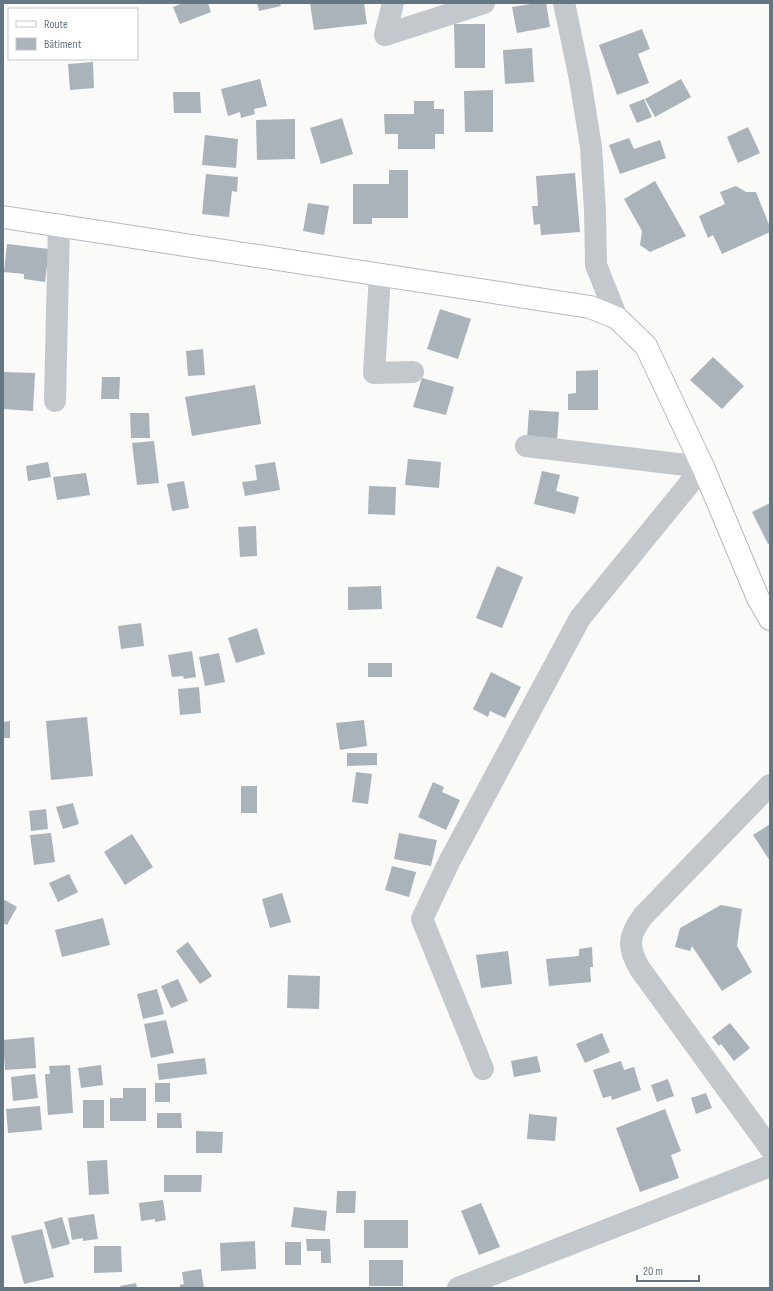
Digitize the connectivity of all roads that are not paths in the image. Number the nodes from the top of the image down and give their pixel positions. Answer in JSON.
{"nodes":[{"id":1,"x":393,"y":3,"type":"edge"},
{"id":2,"x":484,"y":3,"type":"edge"},
{"id":3,"x":564,"y":3,"type":"edge"},
{"id":4,"x":3,"y":217,"type":"edge"},
{"id":5,"x":59,"y":225,"type":"junction"},
{"id":6,"x":380,"y":275,"type":"junction"},
{"id":7,"x":617,"y":318,"type":"junction"},
{"id":8,"x":413,"y":372,"type":"dead end"},
{"id":9,"x":55,"y":401,"type":"dead end"},
{"id":10,"x":526,"y":446,"type":"dead end"},
{"id":11,"x":703,"y":467,"type":"junction"},
{"id":12,"x":770,"y":619,"type":"edge"},
{"id":13,"x":770,"y":785,"type":"edge"},
{"id":14,"x":483,"y":1069,"type":"dead end"},
{"id":15,"x":770,"y":1148,"type":"edge"},
{"id":16,"x":770,"y":1166,"type":"edge"},
{"id":17,"x":458,"y":1288,"type":"edge"}],
"edges":[{"from":1,"to":2,"type":"street"},
{"from":3,"to":7,"type":"street"},
{"from":4,"to":5,"type":"street"},
{"from":5,"to":6,"type":"street"},
{"from":5,"to":9,"type":"street"},
{"from":6,"to":7,"type":"street"},
{"from":6,"to":8,"type":"street"},
{"from":7,"to":11,"type":"street"},
{"from":10,"to":11,"type":"street"},
{"from":11,"to":12,"type":"street"},
{"from":11,"to":14,"type":"street"},
{"from":13,"to":15,"type":"street"},
{"from":16,"to":17,"type":"street"}]}
